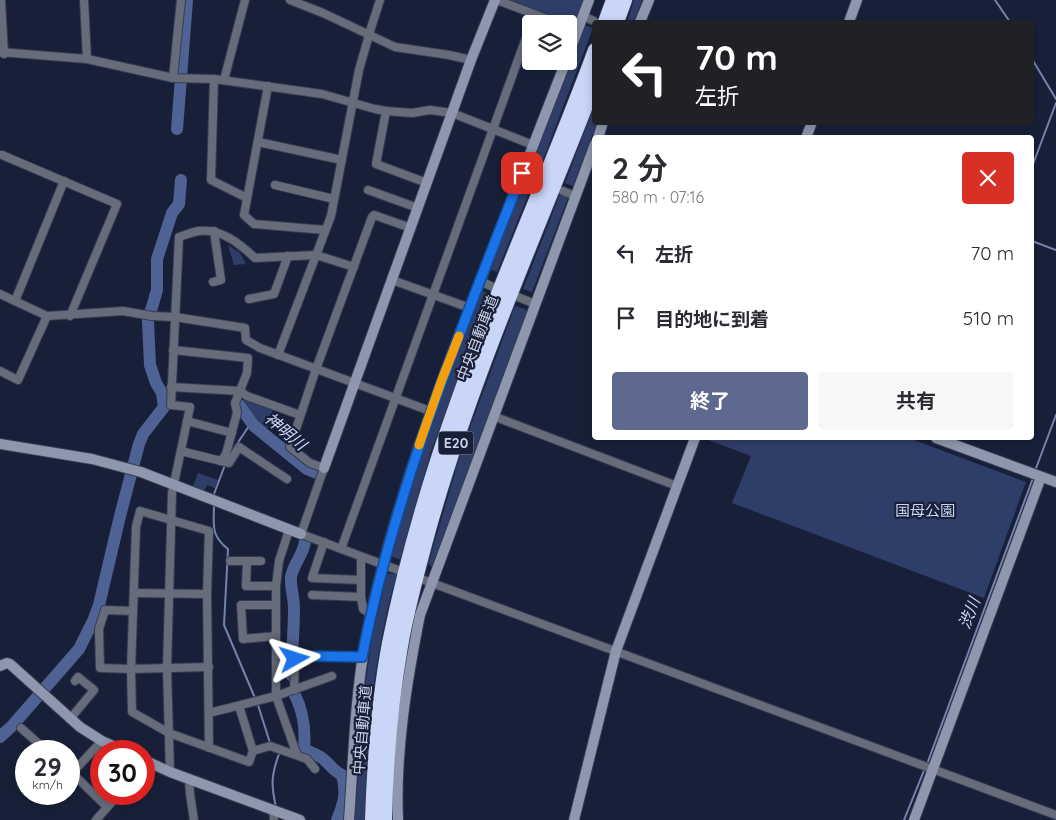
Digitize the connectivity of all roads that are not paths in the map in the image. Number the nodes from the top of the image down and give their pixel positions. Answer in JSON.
{"nodes":[{"id":1,"x":0,"y":0,"type":"edge"},
{"id":2,"x":84,"y":0,"type":"edge"},
{"id":3,"x":181,"y":0,"type":"edge"},
{"id":4,"x":245,"y":0,"type":"edge"},
{"id":5,"x":290,"y":0,"type":"edge"},
{"id":6,"x":380,"y":0,"type":"edge"},
{"id":7,"x":496,"y":0,"type":"edge"},
{"id":8,"x":589,"y":0,"type":"edge"},
{"id":9,"x":613,"y":0,"type":"edge"},
{"id":10,"x":625,"y":0,"type":"edge"},
{"id":11,"x":649,"y":0,"type":"edge"},
{"id":12,"x":857,"y":0,"type":"edge"},
{"id":13,"x":535,"y":15,"type":"edge"},
{"id":14,"x":583,"y":16,"type":"junction"},
{"id":15,"x":594,"y":20,"type":"edge"},
{"id":16,"x":601,"y":20,"type":"edge"},
{"id":17,"x":618,"y":20,"type":"edge"},
{"id":18,"x":641,"y":20,"type":"edge"},
{"id":19,"x":850,"y":20,"type":"edge"},
{"id":20,"x":577,"y":23,"type":"edge"},
{"id":21,"x":369,"y":35,"type":"junction"},
{"id":22,"x":522,"y":48,"type":"edge"},
{"id":23,"x":2,"y":53,"type":"edge"},
{"id":24,"x":592,"y":58,"type":"edge"},
{"id":25,"x":88,"y":59,"type":"junction"},
{"id":26,"x":471,"y":60,"type":"junction"},
{"id":27,"x":562,"y":70,"type":"edge"},
{"id":28,"x":177,"y":78,"type":"junction"},
{"id":29,"x":214,"y":79,"type":"junction"},
{"id":30,"x":224,"y":80,"type":"junction"},
{"id":31,"x":268,"y":86,"type":"junction"},
{"id":32,"x":592,"y":91,"type":"edge"},
{"id":33,"x":353,"y":102,"type":"junction"},
{"id":34,"x":386,"y":111,"type":"junction"},
{"id":35,"x":452,"y":113,"type":"junction"},
{"id":36,"x":492,"y":129,"type":"junction"},
{"id":37,"x":258,"y":142,"type":"junction"},
{"id":38,"x":533,"y":144,"type":"junction"},
{"id":39,"x":592,"y":152,"type":"edge"},
{"id":40,"x":2,"y":155,"type":"dead end"},
{"id":41,"x":342,"y":160,"type":"junction"},
{"id":42,"x":522,"y":173,"type":"junction"},
{"id":43,"x":534,"y":178,"type":"dead end"},
{"id":44,"x":64,"y":181,"type":"junction"},
{"id":45,"x":427,"y":183,"type":"junction"},
{"id":46,"x":275,"y":185,"type":"dead end"},
{"id":47,"x":368,"y":190,"type":"dead end"},
{"id":48,"x":563,"y":191,"type":"dead end"},
{"id":49,"x":576,"y":196,"type":"junction"},
{"id":50,"x":247,"y":198,"type":"junction"},
{"id":51,"x":334,"y":199,"type":"junction"},
{"id":52,"x":418,"y":208,"type":"junction"},
{"id":53,"x":411,"y":228,"type":"junction"},
{"id":54,"x":325,"y":230,"type":"junction"},
{"id":55,"x":214,"y":231,"type":"junction"},
{"id":56,"x":316,"y":254,"type":"junction"},
{"id":57,"x":288,"y":256,"type":"junction"},
{"id":58,"x":354,"y":267,"type":"junction"},
{"id":59,"x":392,"y":280,"type":"junction"},
{"id":60,"x":480,"y":281,"type":"junction"},
{"id":61,"x":213,"y":282,"type":"dead end"},
{"id":62,"x":494,"y":287,"type":"dead end"},
{"id":63,"x":0,"y":294,"type":"edge"},
{"id":64,"x":432,"y":295,"type":"junction"},
{"id":65,"x":518,"y":297,"type":"dead end"},
{"id":66,"x":249,"y":298,"type":"dead end"},
{"id":67,"x":15,"y":301,"type":"junction"},
{"id":68,"x":535,"y":304,"type":"junction"},
{"id":69,"x":470,"y":308,"type":"junction"},
{"id":70,"x":47,"y":316,"type":"junction"},
{"id":71,"x":70,"y":316,"type":"junction"},
{"id":72,"x":175,"y":317,"type":"junction"},
{"id":73,"x":173,"y":350,"type":"junction"},
{"id":74,"x":278,"y":355,"type":"junction"},
{"id":75,"x":316,"y":369,"type":"junction"},
{"id":76,"x":0,"y":371,"type":"edge"},
{"id":77,"x":355,"y":384,"type":"junction"},
{"id":78,"x":171,"y":387,"type":"junction"},
{"id":79,"x":240,"y":391,"type":"junction"},
{"id":80,"x":395,"y":398,"type":"junction"},
{"id":81,"x":430,"y":412,"type":"junction"},
{"id":82,"x":300,"y":415,"type":"junction"},
{"id":83,"x":494,"y":416,"type":"junction"},
{"id":84,"x":187,"y":421,"type":"junction"},
{"id":85,"x":232,"y":433,"type":"junction"},
{"id":86,"x":694,"y":440,"type":"edge"},
{"id":87,"x":941,"y":440,"type":"edge"},
{"id":88,"x":0,"y":444,"type":"edge"},
{"id":89,"x":181,"y":451,"type":"junction"},
{"id":90,"x":221,"y":462,"type":"junction"},
{"id":91,"x":324,"y":468,"type":"junction"},
{"id":92,"x":1037,"y":475,"type":"junction"},
{"id":93,"x":287,"y":479,"type":"dead end"},
{"id":94,"x":1056,"y":482,"type":"edge"},
{"id":95,"x":174,"y":485,"type":"junction"},
{"id":96,"x":677,"y":486,"type":"junction"},
{"id":97,"x":172,"y":520,"type":"junction"},
{"id":98,"x":289,"y":530,"type":"junction"},
{"id":99,"x":301,"y":534,"type":"junction"},
{"id":100,"x":324,"y":542,"type":"junction"},
{"id":101,"x":341,"y":549,"type":"junction"},
{"id":102,"x":361,"y":557,"type":"junction"},
{"id":103,"x":230,"y":561,"type":"dead end"},
{"id":104,"x":247,"y":561,"type":"junction"},
{"id":105,"x":261,"y":561,"type":"dead end"},
{"id":106,"x":383,"y":565,"type":"junction"},
{"id":107,"x":398,"y":570,"type":"dead end"},
{"id":108,"x":362,"y":580,"type":"junction"},
{"id":109,"x":428,"y":581,"type":"junction"},
{"id":110,"x":276,"y":586,"type":"junction"},
{"id":111,"x":134,"y":592,"type":"junction"},
{"id":112,"x":169,"y":594,"type":"junction"},
{"id":113,"x":207,"y":594,"type":"junction"},
{"id":114,"x":312,"y":595,"type":"dead end"},
{"id":115,"x":361,"y":597,"type":"junction"},
{"id":116,"x":276,"y":604,"type":"junction"},
{"id":117,"x":133,"y":611,"type":"junction"},
{"id":118,"x":370,"y":614,"type":"junction"},
{"id":119,"x":276,"y":636,"type":"junction"},
{"id":120,"x":616,"y":651,"type":"junction"},
{"id":121,"x":362,"y":657,"type":"junction"},
{"id":122,"x":0,"y":666,"type":"edge"},
{"id":123,"x":209,"y":667,"type":"junction"},
{"id":124,"x":167,"y":668,"type":"junction"},
{"id":125,"x":131,"y":669,"type":"junction"},
{"id":126,"x":332,"y":676,"type":"dead end"},
{"id":127,"x":75,"y":681,"type":"dead end"},
{"id":128,"x":294,"y":690,"type":"junction"},
{"id":129,"x":276,"y":696,"type":"junction"},
{"id":130,"x":238,"y":706,"type":"junction"},
{"id":131,"x":209,"y":713,"type":"junction"},
{"id":132,"x":70,"y":719,"type":"junction"},
{"id":133,"x":21,"y":728,"type":"dead end"},
{"id":134,"x":169,"y":733,"type":"junction"},
{"id":135,"x":35,"y":740,"type":"edge"},
{"id":136,"x":101,"y":740,"type":"edge"},
{"id":137,"x":209,"y":748,"type":"junction"},
{"id":138,"x":253,"y":751,"type":"junction"},
{"id":139,"x":90,"y":753,"type":"edge"},
{"id":140,"x":297,"y":755,"type":"junction"},
{"id":141,"x":80,"y":763,"type":"edge"},
{"id":142,"x":155,"y":765,"type":"edge"},
{"id":143,"x":315,"y":769,"type":"dead end"},
{"id":144,"x":931,"y":769,"type":"junction"},
{"id":145,"x":170,"y":772,"type":"junction"},
{"id":146,"x":189,"y":779,"type":"junction"},
{"id":147,"x":80,"y":782,"type":"edge"},
{"id":148,"x":107,"y":807,"type":"joint"},
{"id":149,"x":273,"y":815,"type":"edge"},
{"id":150,"x":1056,"y":815,"type":"edge"},
{"id":151,"x":96,"y":820,"type":"edge"},
{"id":152,"x":194,"y":820,"type":"edge"},
{"id":153,"x":300,"y":820,"type":"edge"},
{"id":154,"x":349,"y":820,"type":"edge"},
{"id":155,"x":372,"y":820,"type":"edge"},
{"id":156,"x":385,"y":820,"type":"edge"},
{"id":157,"x":398,"y":820,"type":"edge"},
{"id":158,"x":574,"y":820,"type":"edge"},
{"id":159,"x":914,"y":820,"type":"edge"}],
"edges":[{"from":1,"to":23,"type":"street"},
{"from":2,"to":25,"type":"street"},
{"from":3,"to":28,"type":"street"},
{"from":4,"to":30,"type":"street"},
{"from":5,"to":21,"type":"street"},
{"from":6,"to":21,"type":"street"},
{"from":7,"to":13,"type":"street"},
{"from":7,"to":26,"type":"street"},
{"from":8,"to":14,"type":"street"},
{"from":9,"to":16,"type":"highway"},
{"from":10,"to":17,"type":"highway"},
{"from":11,"to":18,"type":"street"},
{"from":12,"to":19,"type":"street"},
{"from":14,"to":15,"type":"street"},
{"from":14,"to":20,"type":"street"},
{"from":21,"to":26,"type":"street"},
{"from":21,"to":33,"type":"street"},
{"from":22,"to":36,"type":"street"},
{"from":23,"to":25,"type":"street"},
{"from":24,"to":155,"type":"highway","name":"中央自動車道","number":"E20"},
{"from":25,"to":28,"type":"street"},
{"from":26,"to":35,"type":"street"},
{"from":27,"to":38,"type":"street"},
{"from":28,"to":29,"type":"street"},
{"from":29,"to":30,"type":"street"},
{"from":29,"to":50,"type":"street"},
{"from":30,"to":31,"type":"street"},
{"from":31,"to":33,"type":"street"},
{"from":31,"to":37,"type":"street"},
{"from":32,"to":156,"type":"highway","name":"中央自動車道","number":"E20"},
{"from":33,"to":34,"type":"street"},
{"from":33,"to":41,"type":"street"},
{"from":34,"to":35,"type":"street"},
{"from":34,"to":45,"type":"street"},
{"from":35,"to":36,"type":"street"},
{"from":35,"to":45,"type":"street"},
{"from":36,"to":38,"type":"street"},
{"from":36,"to":64,"type":"street"},
{"from":37,"to":41,"type":"street"},
{"from":37,"to":50,"type":"street"},
{"from":38,"to":42,"type":"street"},
{"from":39,"to":49,"type":"street"},
{"from":40,"to":44,"type":"street"},
{"from":41,"to":51,"type":"street"},
{"from":42,"to":43,"type":"street"},
{"from":42,"to":60,"type":"street"},
{"from":44,"to":67,"type":"street"},
{"from":44,"to":71,"type":"street"},
{"from":45,"to":52,"type":"street"},
{"from":46,"to":51,"type":"street"},
{"from":47,"to":52,"type":"street"},
{"from":48,"to":49,"type":"street"},
{"from":49,"to":68,"type":"street"},
{"from":50,"to":54,"type":"street"},
{"from":51,"to":54,"type":"street"},
{"from":52,"to":53,"type":"street"},
{"from":53,"to":58,"type":"street"},
{"from":53,"to":59,"type":"street"},
{"from":54,"to":56,"type":"street"},
{"from":55,"to":57,"type":"street"},
{"from":55,"to":61,"type":"street"},
{"from":55,"to":72,"type":"street"},
{"from":56,"to":57,"type":"street"},
{"from":56,"to":58,"type":"street"},
{"from":56,"to":74,"type":"street"},
{"from":57,"to":66,"type":"street"},
{"from":58,"to":75,"type":"street"},
{"from":59,"to":64,"type":"street"},
{"from":59,"to":77,"type":"street"},
{"from":60,"to":62,"type":"street"},
{"from":60,"to":69,"type":"street"},
{"from":63,"to":67,"type":"street"},
{"from":64,"to":69,"type":"street"},
{"from":64,"to":80,"type":"street"},
{"from":65,"to":68,"type":"street"},
{"from":67,"to":70,"type":"street"},
{"from":68,"to":83,"type":"street"},
{"from":69,"to":81,"type":"street"},
{"from":70,"to":71,"type":"street"},
{"from":70,"to":76,"type":"street"},
{"from":71,"to":72,"type":"street"},
{"from":72,"to":73,"type":"street"},
{"from":72,"to":74,"type":"street"},
{"from":73,"to":78,"type":"street"},
{"from":73,"to":79,"type":"street"},
{"from":74,"to":75,"type":"street"},
{"from":75,"to":77,"type":"street"},
{"from":75,"to":82,"type":"street"},
{"from":77,"to":80,"type":"street"},
{"from":77,"to":91,"type":"street"},
{"from":78,"to":79,"type":"street"},
{"from":78,"to":84,"type":"street"},
{"from":79,"to":82,"type":"street"},
{"from":79,"to":85,"type":"street"},
{"from":80,"to":81,"type":"street"},
{"from":80,"to":101,"type":"street"},
{"from":81,"to":106,"type":"street"},
{"from":82,"to":91,"type":"street"},
{"from":83,"to":96,"type":"street"},
{"from":83,"to":109,"type":"street"},
{"from":84,"to":85,"type":"street"},
{"from":84,"to":89,"type":"street"},
{"from":85,"to":90,"type":"street"},
{"from":86,"to":96,"type":"street"},
{"from":87,"to":92,"type":"street"},
{"from":88,"to":95,"type":"street"},
{"from":89,"to":90,"type":"street"},
{"from":89,"to":95,"type":"street"},
{"from":90,"to":93,"type":"street"},
{"from":91,"to":99,"type":"street"},
{"from":92,"to":94,"type":"street"},
{"from":92,"to":144,"type":"street"},
{"from":95,"to":97,"type":"street"},
{"from":95,"to":98,"type":"street"},
{"from":96,"to":120,"type":"street"},
{"from":97,"to":111,"type":"street"},
{"from":97,"to":112,"type":"street"},
{"from":97,"to":113,"type":"street"},
{"from":98,"to":99,"type":"street"},
{"from":98,"to":110,"type":"street"},
{"from":99,"to":100,"type":"street"},
{"from":100,"to":101,"type":"street"},
{"from":100,"to":108,"type":"street"},
{"from":101,"to":102,"type":"street"},
{"from":102,"to":106,"type":"street"},
{"from":102,"to":108,"type":"street"},
{"from":103,"to":104,"type":"street"},
{"from":104,"to":105,"type":"street"},
{"from":104,"to":110,"type":"street"},
{"from":106,"to":107,"type":"street"},
{"from":106,"to":118,"type":"street"},
{"from":108,"to":115,"type":"street"},
{"from":109,"to":120,"type":"street"},
{"from":109,"to":157,"type":"street"},
{"from":110,"to":116,"type":"street"},
{"from":111,"to":112,"type":"street"},
{"from":111,"to":117,"type":"street"},
{"from":112,"to":113,"type":"street"},
{"from":112,"to":124,"type":"street"},
{"from":113,"to":123,"type":"street"},
{"from":114,"to":115,"type":"street"},
{"from":115,"to":118,"type":"street"},
{"from":116,"to":119,"type":"street"},
{"from":116,"to":119,"type":"street"},
{"from":117,"to":125,"type":"street"},
{"from":117,"to":125,"type":"street"},
{"from":118,"to":121,"type":"street"},
{"from":119,"to":129,"type":"street"},
{"from":120,"to":144,"type":"street"},
{"from":120,"to":158,"type":"street"},
{"from":121,"to":128,"type":"street"},
{"from":121,"to":154,"type":"street"},
{"from":122,"to":132,"type":"street"},
{"from":123,"to":124,"type":"street"},
{"from":123,"to":131,"type":"street"},
{"from":124,"to":125,"type":"street"},
{"from":124,"to":134,"type":"street"},
{"from":125,"to":134,"type":"street"},
{"from":126,"to":128,"type":"street"},
{"from":127,"to":132,"type":"street"},
{"from":128,"to":129,"type":"street"},
{"from":129,"to":130,"type":"street"},
{"from":129,"to":140,"type":"street"},
{"from":130,"to":131,"type":"street"},
{"from":130,"to":138,"type":"street"},
{"from":131,"to":137,"type":"street"},
{"from":132,"to":136,"type":"street"},
{"from":133,"to":135,"type":"street"},
{"from":134,"to":137,"type":"street"},
{"from":134,"to":145,"type":"street"},
{"from":137,"to":138,"type":"street"},
{"from":138,"to":140,"type":"street"},
{"from":139,"to":141,"type":"street"},
{"from":140,"to":143,"type":"street"},
{"from":142,"to":145,"type":"street"},
{"from":144,"to":150,"type":"street"},
{"from":144,"to":159,"type":"street"},
{"from":145,"to":146,"type":"street"},
{"from":146,"to":149,"type":"street"},
{"from":146,"to":152,"type":"street"},
{"from":147,"to":148,"type":"street"},
{"from":148,"to":151,"type":"street"},
{"from":149,"to":153,"type":"street"}]}
